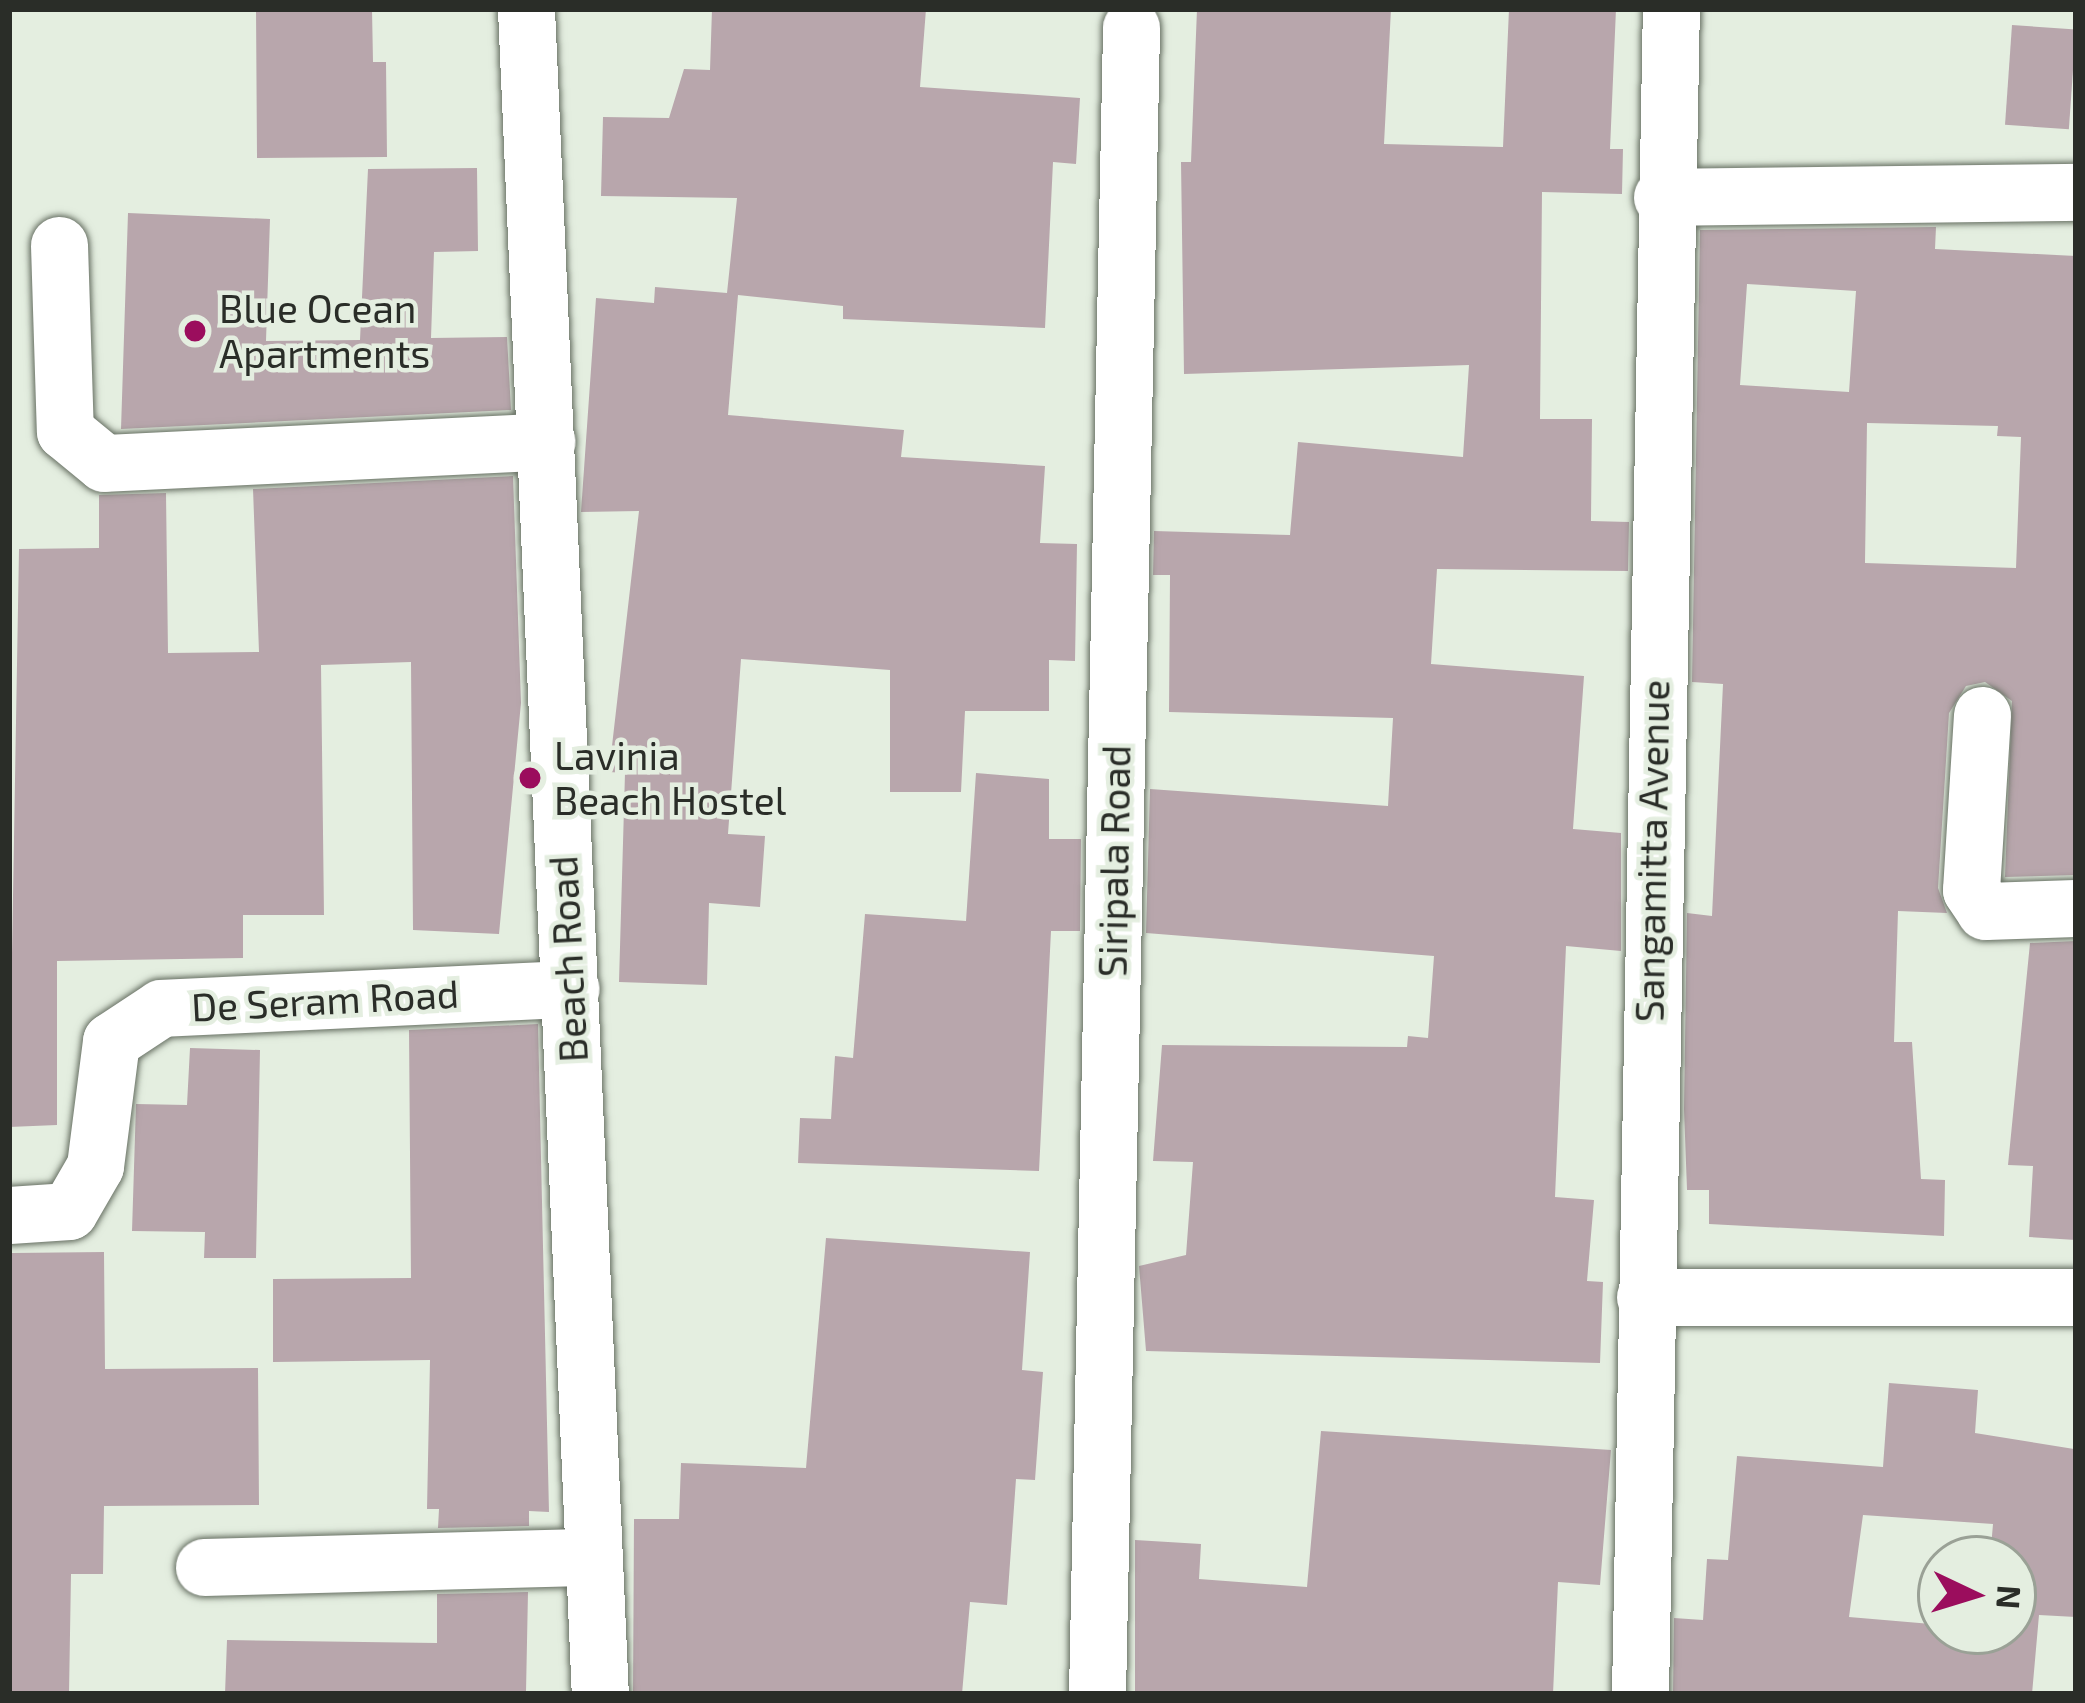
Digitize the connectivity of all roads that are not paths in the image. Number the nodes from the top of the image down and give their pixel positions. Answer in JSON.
{"nodes":[{"id":1,"x":526,"y":9,"type":"edge"},
{"id":2,"x":1671,"y":9,"type":"edge"},
{"id":3,"x":1131,"y":27,"type":"dead end"},
{"id":4,"x":2076,"y":192,"type":"edge"},
{"id":5,"x":1662,"y":197,"type":"junction"},
{"id":6,"x":58,"y":245,"type":"dead end"},
{"id":7,"x":546,"y":441,"type":"junction"},
{"id":8,"x":1982,"y":715,"type":"dead end"},
{"id":9,"x":2076,"y":908,"type":"edge"},
{"id":10,"x":571,"y":988,"type":"junction"},
{"id":11,"x":9,"y":1215,"type":"edge"},
{"id":12,"x":1645,"y":1297,"type":"junction"},
{"id":13,"x":2076,"y":1297,"type":"edge"},
{"id":14,"x":592,"y":1557,"type":"junction"},
{"id":15,"x":204,"y":1567,"type":"dead end"},
{"id":16,"x":600,"y":1694,"type":"edge"},
{"id":17,"x":1096,"y":1694,"type":"edge"},
{"id":18,"x":1640,"y":1694,"type":"edge"}],
"edges":[{"from":1,"to":7,"type":"street","name":"Beach Road"},
{"from":2,"to":5,"type":"street","name":"Sangamitta Avenue"},
{"from":3,"to":17,"type":"street","name":"Siripala Road"},
{"from":4,"to":5,"type":"street"},
{"from":5,"to":12,"type":"street","name":"Sangamitta Avenue"},
{"from":6,"to":7,"type":"street"},
{"from":7,"to":10,"type":"street","name":"Beach Road"},
{"from":8,"to":9,"type":"street"},
{"from":10,"to":11,"type":"street","name":"De Seram Road"},
{"from":10,"to":14,"type":"street","name":"Beach Road"},
{"from":12,"to":13,"type":"street"},
{"from":12,"to":18,"type":"street","name":"Sangamitta Avenue"},
{"from":14,"to":15,"type":"street"},
{"from":14,"to":16,"type":"street","name":"Beach Road"}]}
